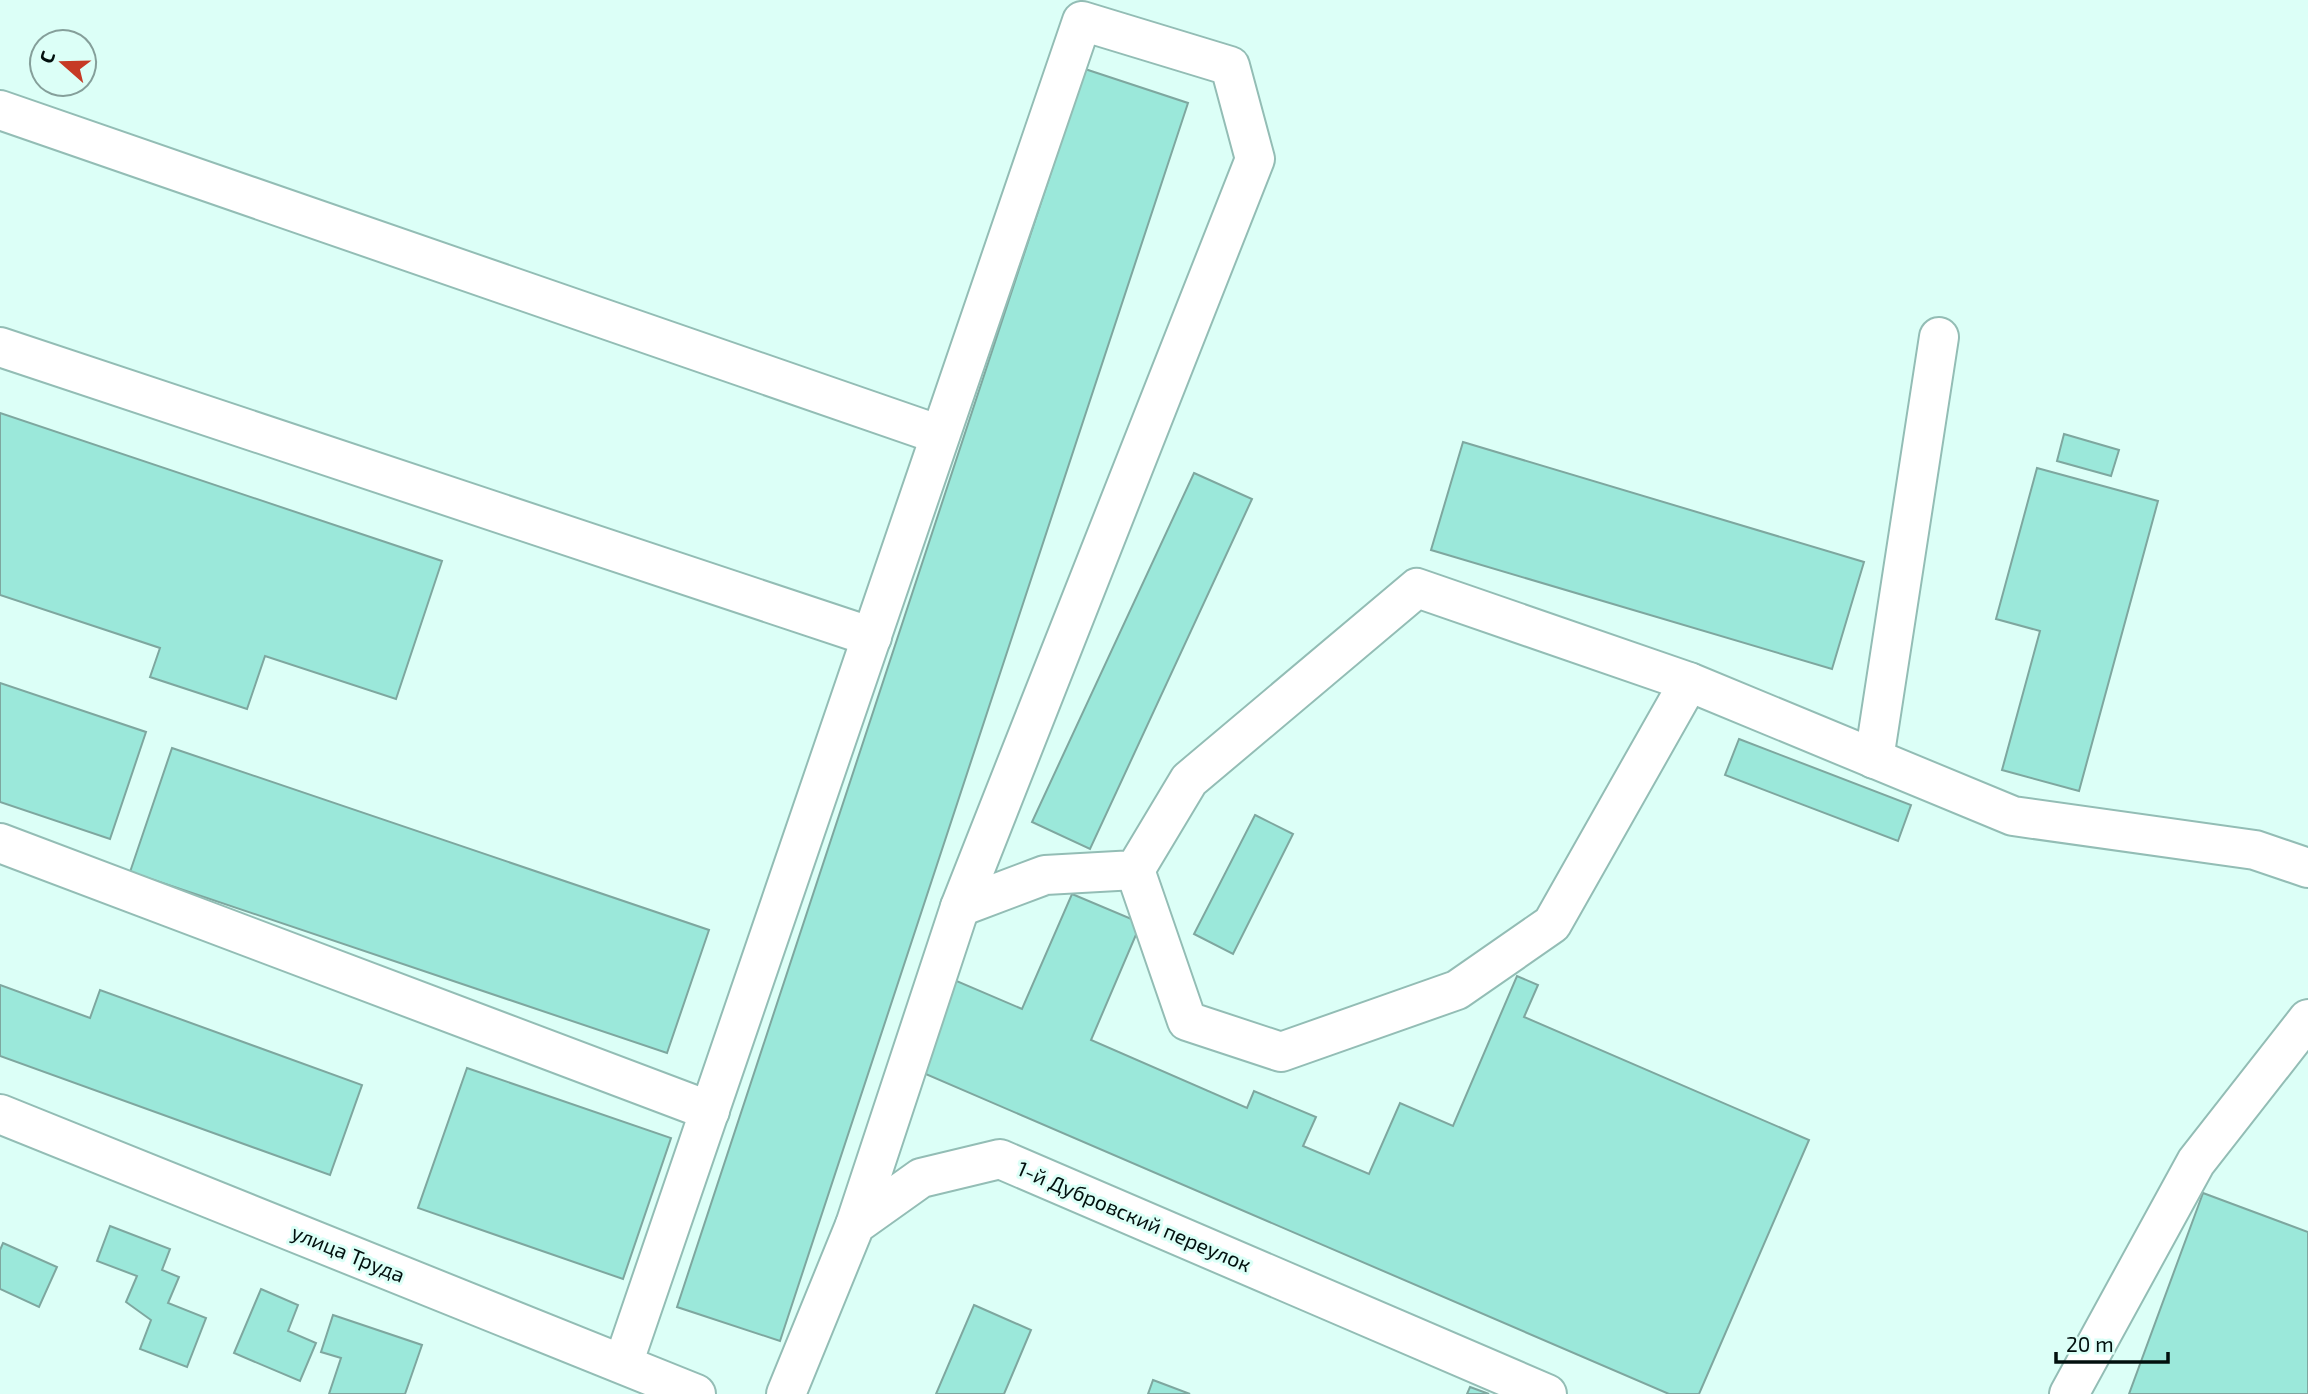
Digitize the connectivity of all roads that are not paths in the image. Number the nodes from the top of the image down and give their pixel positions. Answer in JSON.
{"nodes":[{"id":1,"x":0,"y":110,"type":"edge"},
{"id":2,"x":1939,"y":337,"type":"dead end"},
{"id":3,"x":0,"y":347,"type":"edge"},
{"id":4,"x":940,"y":435,"type":"junction"},
{"id":5,"x":872,"y":637,"type":"junction"},
{"id":6,"x":1689,"y":682,"type":"junction"},
{"id":7,"x":1874,"y":759,"type":"junction"},
{"id":8,"x":0,"y":843,"type":"edge"},
{"id":9,"x":2308,"y":868,"type":"edge"},
{"id":10,"x":1135,"y":870,"type":"junction"},
{"id":11,"x":960,"y":907,"type":"junction"},
{"id":12,"x":2308,"y":1019,"type":"edge"},
{"id":13,"x":710,"y":1111,"type":"junction"},
{"id":14,"x":0,"y":1114,"type":"edge"},
{"id":15,"x":855,"y":1224,"type":"junction"},
{"id":16,"x":623,"y":1364,"type":"junction"},
{"id":17,"x":696,"y":1394,"type":"edge"},
{"id":18,"x":786,"y":1394,"type":"edge"},
{"id":19,"x":1547,"y":1394,"type":"edge"},
{"id":20,"x":2069,"y":1394,"type":"edge"}],
"edges":[{"from":1,"to":4,"type":"street"},
{"from":2,"to":7,"type":"street"},
{"from":3,"to":5,"type":"street"},
{"from":4,"to":5,"type":"street"},
{"from":4,"to":11,"type":"street"},
{"from":5,"to":13,"type":"street"},
{"from":6,"to":7,"type":"street"},
{"from":6,"to":10,"type":"street"},
{"from":6,"to":10,"type":"street"},
{"from":7,"to":9,"type":"street"},
{"from":8,"to":13,"type":"street"},
{"from":10,"to":11,"type":"street"},
{"from":11,"to":15,"type":"street"},
{"from":12,"to":20,"type":"street"},
{"from":13,"to":16,"type":"street"},
{"from":14,"to":16,"type":"street","name":"улица Труда"},
{"from":15,"to":18,"type":"street"},
{"from":15,"to":19,"type":"street","name":"1-й Дубровский переулок"},
{"from":16,"to":17,"type":"street","name":"улица Труда"}]}
